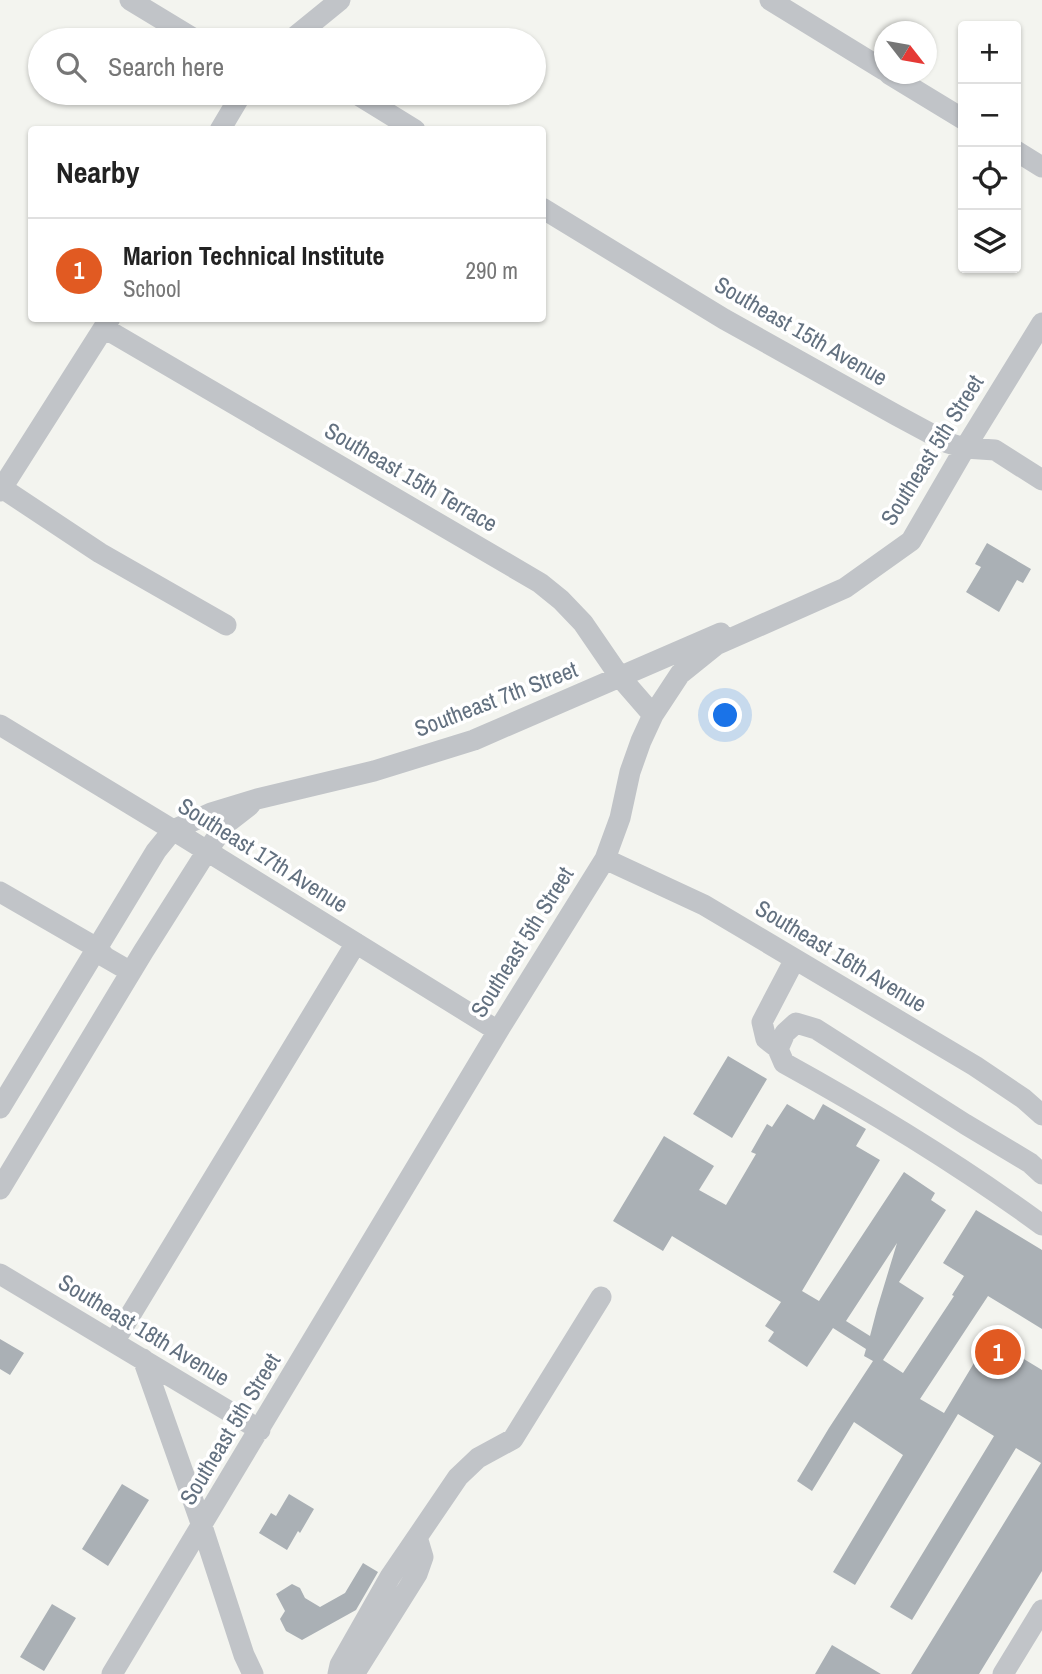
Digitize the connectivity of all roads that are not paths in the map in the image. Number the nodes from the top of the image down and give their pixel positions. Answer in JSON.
{"nodes":[{"id":1,"x":130,"y":0,"type":"edge"},
{"id":2,"x":340,"y":0,"type":"edge"},
{"id":3,"x":770,"y":0,"type":"edge"},
{"id":4,"x":176,"y":28,"type":"edge"},
{"id":5,"x":306,"y":28,"type":"edge"},
{"id":6,"x":874,"y":65,"type":"edge"},
{"id":7,"x":905,"y":84,"type":"edge"},
{"id":8,"x":235,"y":105,"type":"edge"},
{"id":9,"x":374,"y":105,"type":"edge"},
{"id":10,"x":958,"y":116,"type":"edge"},
{"id":11,"x":222,"y":126,"type":"edge"},
{"id":12,"x":409,"y":126,"type":"edge"},
{"id":13,"x":1021,"y":154,"type":"edge"},
{"id":14,"x":1042,"y":167,"type":"edge"},
{"id":15,"x":546,"y":210,"type":"edge"},
{"id":16,"x":107,"y":323,"type":"edge"},
{"id":17,"x":1042,"y":323,"type":"edge"},
{"id":18,"x":965,"y":448,"type":"junction"},
{"id":19,"x":1042,"y":480,"type":"edge"},
{"id":20,"x":1,"y":489,"type":"edge"},
{"id":21,"x":226,"y":625,"type":"dead end"},
{"id":22,"x":748,"y":631,"type":"junction"},
{"id":23,"x":620,"y":677,"type":"junction"},
{"id":24,"x":653,"y":715,"type":"junction"},
{"id":25,"x":0,"y":725,"type":"edge"},
{"id":26,"x":257,"y":799,"type":"junction"},
{"id":27,"x":173,"y":830,"type":"junction"},
{"id":28,"x":207,"y":851,"type":"junction"},
{"id":29,"x":604,"y":859,"type":"junction"},
{"id":30,"x":0,"y":892,"type":"edge"},
{"id":31,"x":356,"y":943,"type":"junction"},
{"id":32,"x":97,"y":948,"type":"junction"},
{"id":33,"x":795,"y":959,"type":"junction"},
{"id":34,"x":131,"y":972,"type":"junction"},
{"id":35,"x":498,"y":1031,"type":"junction"},
{"id":36,"x":779,"y":1049,"type":"junction"},
{"id":37,"x":0,"y":1108,"type":"edge"},
{"id":38,"x":1042,"y":1115,"type":"edge"},
{"id":39,"x":1042,"y":1174,"type":"edge"},
{"id":40,"x":0,"y":1189,"type":"edge"},
{"id":41,"x":1042,"y":1225,"type":"edge"},
{"id":42,"x":0,"y":1274,"type":"edge"},
{"id":43,"x":601,"y":1297,"type":"dead end"},
{"id":44,"x":114,"y":1342,"type":"junction"},
{"id":45,"x":143,"y":1359,"type":"junction"},
{"id":46,"x":260,"y":1430,"type":"junction"},
{"id":47,"x":202,"y":1526,"type":"junction"},
{"id":48,"x":417,"y":1537,"type":"junction"},
{"id":49,"x":1042,"y":1610,"type":"edge"},
{"id":50,"x":112,"y":1674,"type":"edge"},
{"id":51,"x":253,"y":1674,"type":"edge"},
{"id":52,"x":338,"y":1674,"type":"edge"},
{"id":53,"x":349,"y":1674,"type":"edge"},
{"id":54,"x":1003,"y":1674,"type":"edge"}],
"edges":[{"from":1,"to":4,"type":"street"},
{"from":2,"to":5,"type":"street"},
{"from":3,"to":6,"type":"street"},
{"from":7,"to":10,"type":"street"},
{"from":8,"to":11,"type":"street"},
{"from":9,"to":12,"type":"street"},
{"from":13,"to":14,"type":"street"},
{"from":15,"to":18,"type":"street","name":"Southeast 15th Avenue"},
{"from":16,"to":20,"type":"street"},
{"from":16,"to":23,"type":"street","name":"Southeast 15th Terrace"},
{"from":17,"to":18,"type":"street","name":"Southeast 5th Street"},
{"from":18,"to":19,"type":"street","name":"Southeast 15th Avenue"},
{"from":18,"to":22,"type":"street","name":"Southeast 5th Street"},
{"from":20,"to":21,"type":"street"},
{"from":22,"to":23,"type":"street","name":"Southeast 7th Street"},
{"from":22,"to":24,"type":"street","name":"Southeast 5th Street"},
{"from":23,"to":24,"type":"street","name":"Southeast 15th Terrace"},
{"from":23,"to":26,"type":"street","name":"Southeast 7th Street"},
{"from":24,"to":29,"type":"street","name":"Southeast 5th Street"},
{"from":25,"to":27,"type":"street","name":"Southeast 17th Avenue"},
{"from":26,"to":27,"type":"street","name":"Southeast 7th Street"},
{"from":26,"to":28,"type":"street","name":"Southeast 7th Street"},
{"from":27,"to":28,"type":"street","name":"Southeast 17th Avenue"},
{"from":27,"to":32,"type":"street","name":"Southeast 7th Street"},
{"from":28,"to":31,"type":"street","name":"Southeast 17th Avenue"},
{"from":28,"to":34,"type":"street","name":"Southeast 7th Street"},
{"from":29,"to":33,"type":"street","name":"Southeast 16th Avenue"},
{"from":29,"to":35,"type":"street","name":"Southeast 5th Street"},
{"from":30,"to":32,"type":"street"},
{"from":31,"to":35,"type":"street","name":"Southeast 17th Avenue"},
{"from":31,"to":44,"type":"street"},
{"from":32,"to":34,"type":"street"},
{"from":32,"to":37,"type":"street","name":"Southeast 7th Street"},
{"from":33,"to":36,"type":"street"},
{"from":33,"to":38,"type":"street","name":"Southeast 16th Avenue"},
{"from":34,"to":40,"type":"street","name":"Southeast 7th Street"},
{"from":35,"to":46,"type":"street","name":"Southeast 5th Street"},
{"from":36,"to":39,"type":"street"},
{"from":36,"to":41,"type":"street"},
{"from":42,"to":44,"type":"street","name":"Southeast 18th Avenue"},
{"from":43,"to":48,"type":"street"},
{"from":44,"to":45,"type":"street","name":"Southeast 18th Avenue"},
{"from":45,"to":46,"type":"street","name":"Southeast 18th Avenue"},
{"from":45,"to":47,"type":"street"},
{"from":46,"to":47,"type":"street","name":"Southeast 5th Street"},
{"from":47,"to":50,"type":"street","name":"Southeast 5th Street"},
{"from":47,"to":51,"type":"street"},
{"from":48,"to":52,"type":"street"},
{"from":48,"to":53,"type":"street"},
{"from":49,"to":54,"type":"street"}]}
